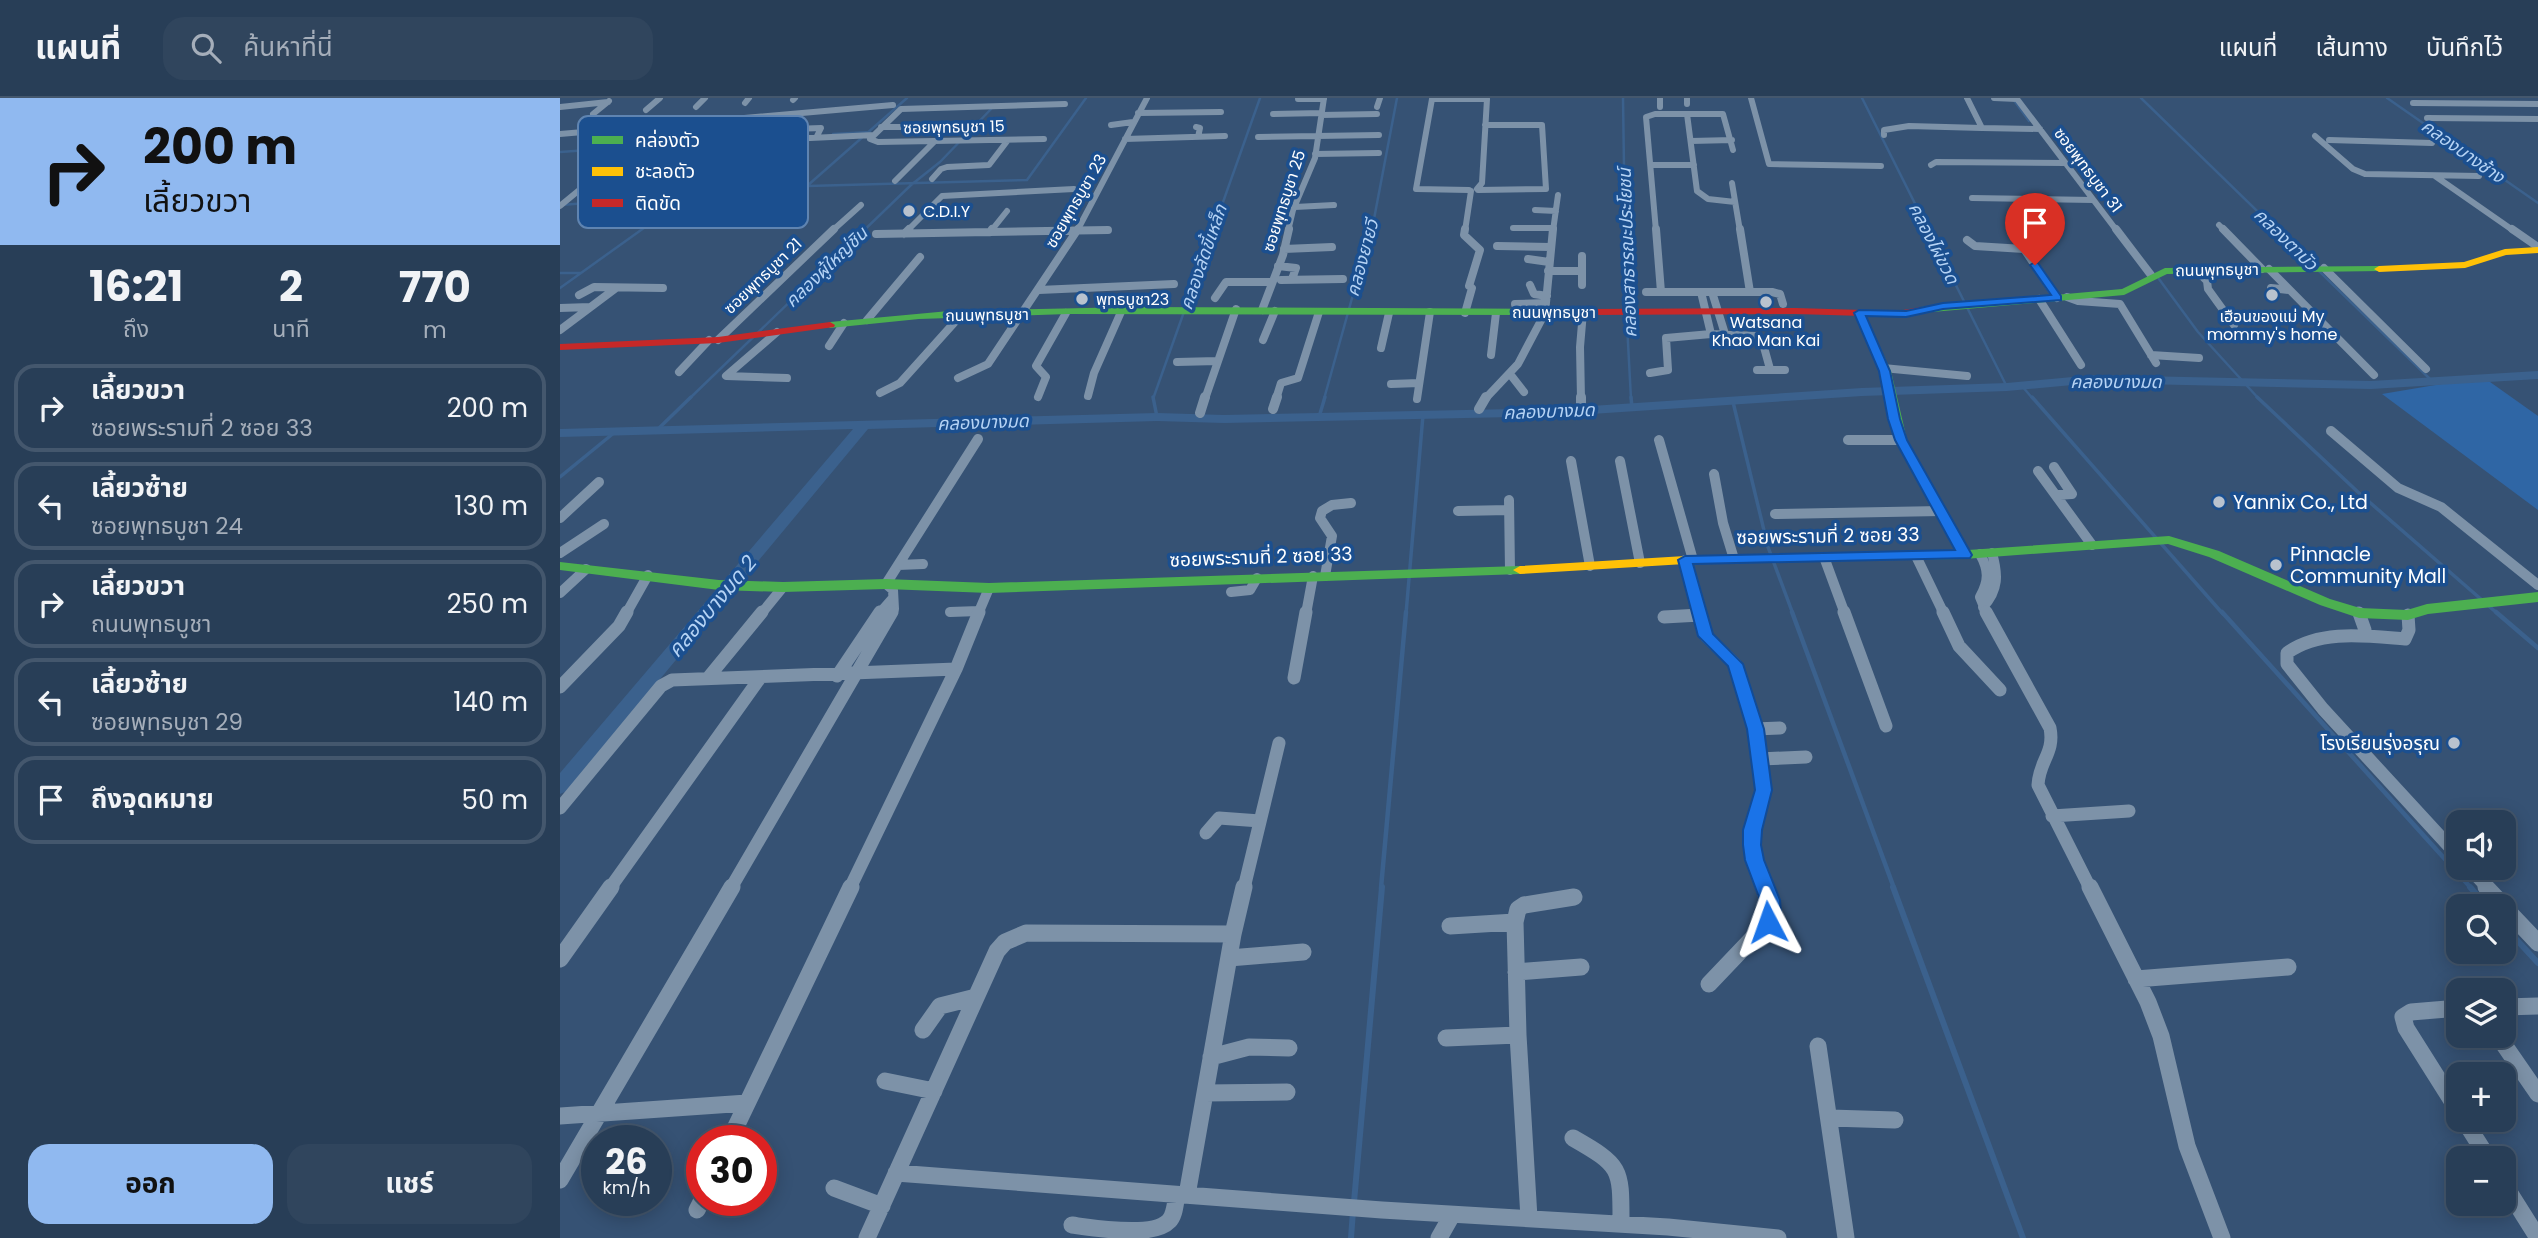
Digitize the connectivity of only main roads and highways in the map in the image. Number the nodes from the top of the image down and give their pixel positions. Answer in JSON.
{"nodes":[{"id":1,"x":2538,"y":249,"type":"edge"},
{"id":2,"x":1859,"y":313,"type":"junction"},
{"id":3,"x":560,"y":347,"type":"edge"},
{"id":4,"x":1979,"y":554,"type":"junction"},
{"id":5,"x":560,"y":566,"type":"edge"},
{"id":6,"x":2538,"y":597,"type":"edge"}],
"edges":[{"from":1,"to":2,"type":"main road","name":"ถนนพุทธบูชา"},
{"from":2,"to":3,"type":"main road","name":"ถนนพุทธบูชา"},
{"from":2,"to":4,"type":"main road"},
{"from":4,"to":5,"type":"main road","name":"ซอยพระรามที่ 2 ซอย 33"},
{"from":4,"to":6,"type":"main road","name":"ซอยพระรามที่ 2 ซอย 33"}]}
